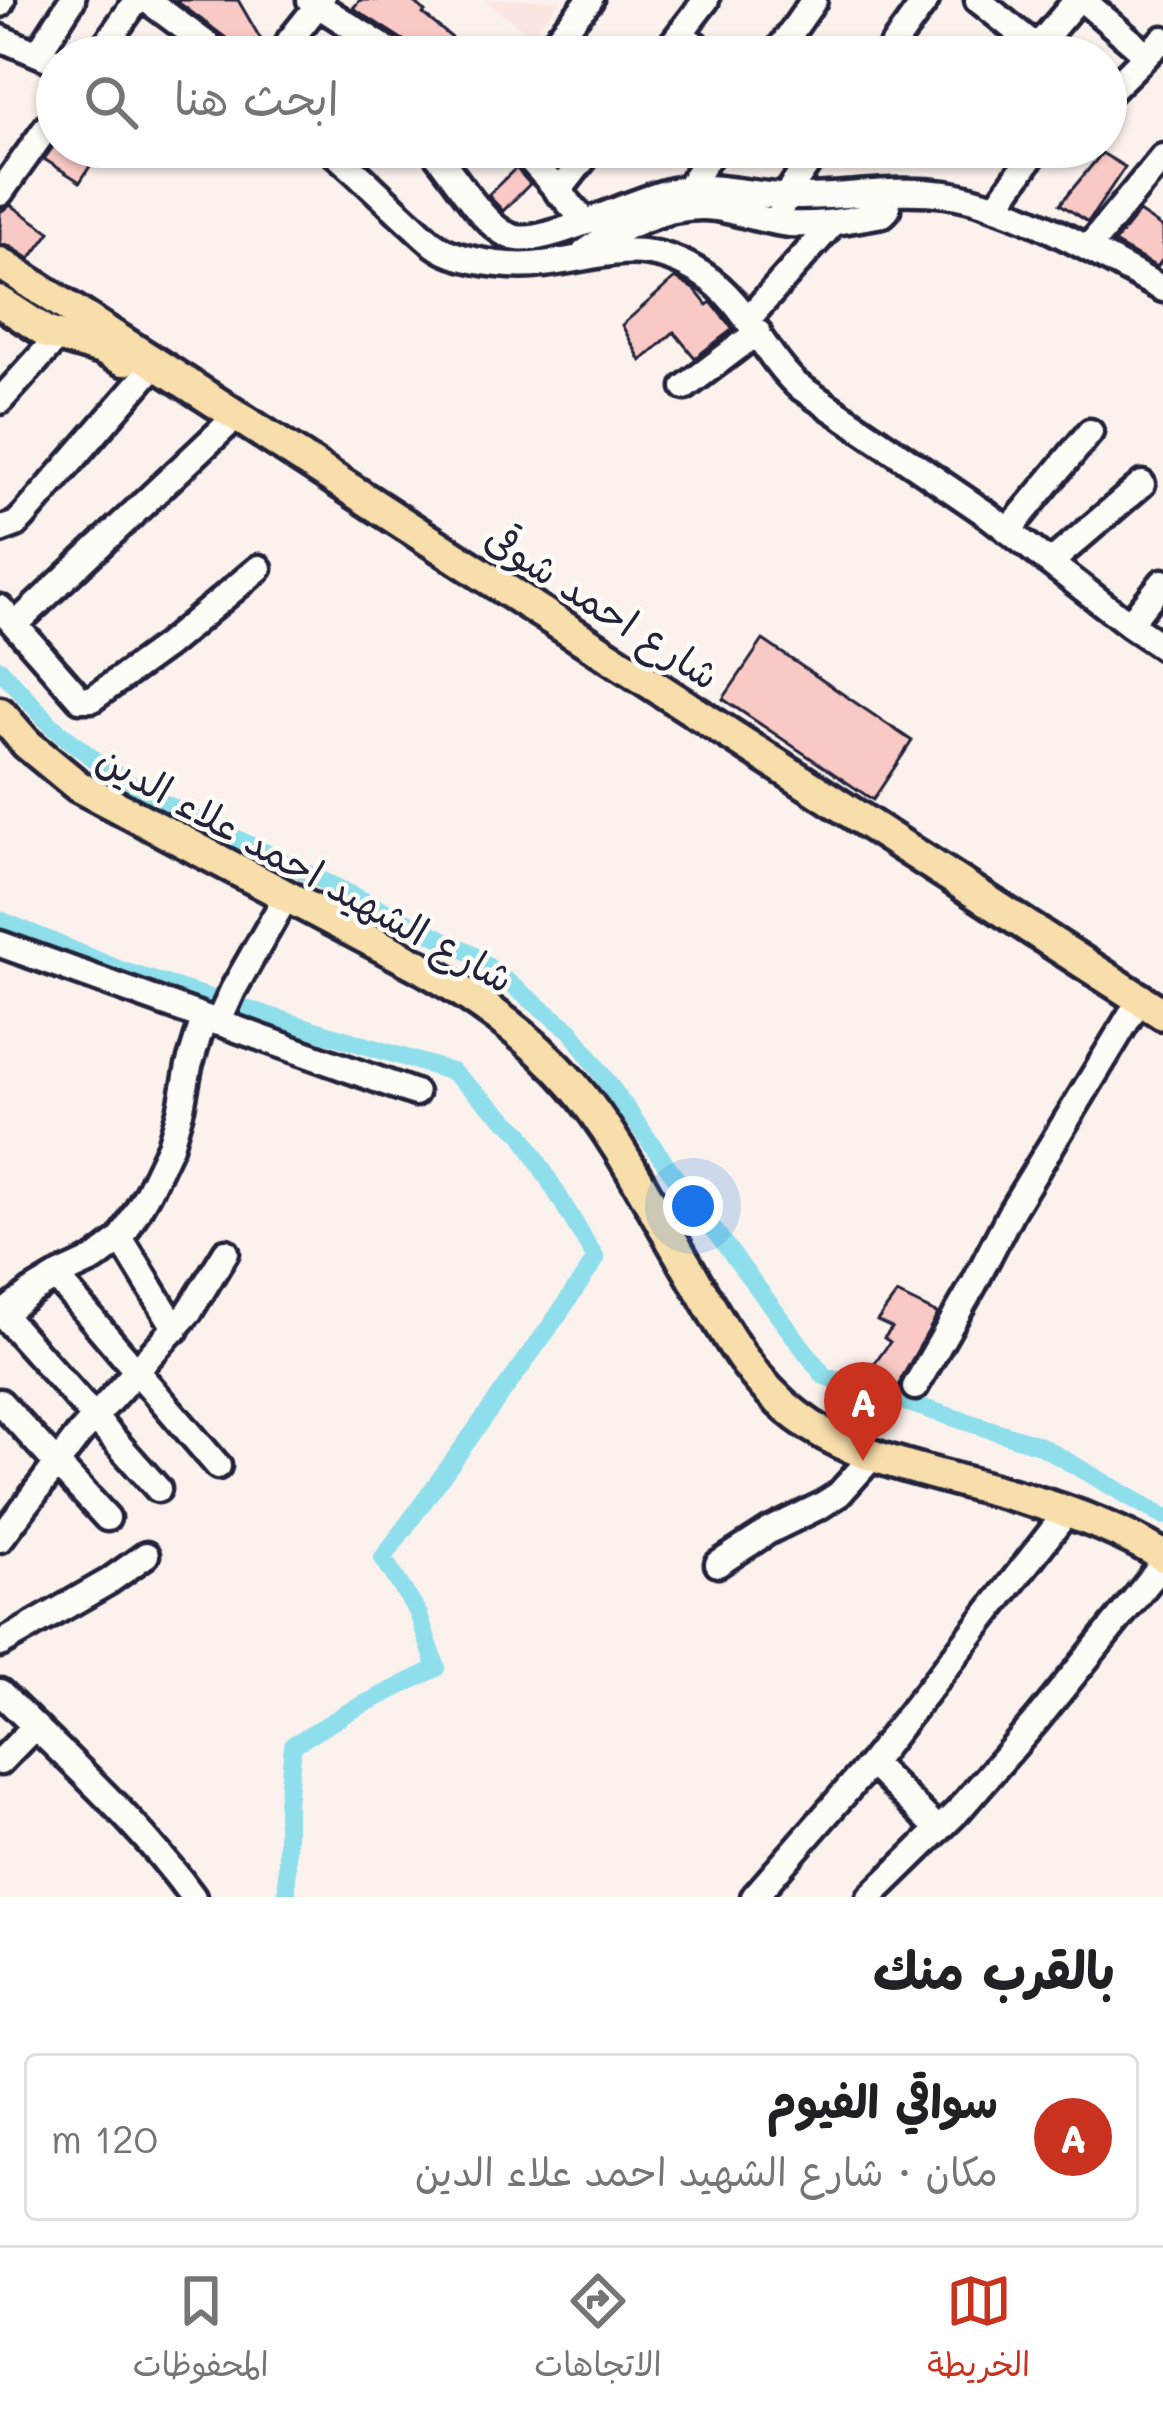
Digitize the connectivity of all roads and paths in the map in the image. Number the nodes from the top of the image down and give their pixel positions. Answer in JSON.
{"nodes":[{"id":1,"x":72,"y":0,"type":"edge"},
{"id":2,"x":137,"y":0,"type":"edge"},
{"id":3,"x":147,"y":0,"type":"edge"},
{"id":4,"x":590,"y":0,"type":"edge"},
{"id":5,"x":706,"y":0,"type":"edge"},
{"id":6,"x":814,"y":0,"type":"edge"},
{"id":7,"x":926,"y":0,"type":"edge"},
{"id":8,"x":978,"y":0,"type":"edge"},
{"id":9,"x":1080,"y":0,"type":"edge"},
{"id":10,"x":317,"y":2,"type":"edge"},
{"id":11,"x":680,"y":34,"type":"joint"},
{"id":12,"x":57,"y":36,"type":"edge"},
{"id":13,"x":112,"y":36,"type":"edge"},
{"id":14,"x":196,"y":36,"type":"edge"},
{"id":15,"x":293,"y":36,"type":"edge"},
{"id":16,"x":368,"y":36,"type":"edge"},
{"id":17,"x":559,"y":36,"type":"edge"},
{"id":18,"x":683,"y":36,"type":"edge"},
{"id":19,"x":789,"y":36,"type":"edge"},
{"id":20,"x":906,"y":36,"type":"edge"},
{"id":21,"x":1023,"y":36,"type":"edge"},
{"id":22,"x":1054,"y":36,"type":"edge"},
{"id":23,"x":0,"y":38,"type":"edge"},
{"id":24,"x":1155,"y":46,"type":"edge"},
{"id":25,"x":36,"y":53,"type":"edge"},
{"id":26,"x":1127,"y":74,"type":"edge"},
{"id":27,"x":36,"y":142,"type":"edge"},
{"id":28,"x":1163,"y":157,"type":"edge"},
{"id":29,"x":350,"y":168,"type":"edge"},
{"id":30,"x":447,"y":168,"type":"edge"},
{"id":31,"x":537,"y":168,"type":"edge"},
{"id":32,"x":577,"y":168,"type":"edge"},
{"id":33,"x":701,"y":168,"type":"edge"},
{"id":34,"x":806,"y":168,"type":"edge"},
{"id":35,"x":1023,"y":168,"type":"edge"},
{"id":36,"x":688,"y":188,"type":"junction"},
{"id":37,"x":558,"y":192,"type":"junction"},
{"id":38,"x":0,"y":193,"type":"edge"},
{"id":39,"x":886,"y":193,"type":"junction"},
{"id":40,"x":996,"y":207,"type":"junction"},
{"id":41,"x":781,"y":210,"type":"junction"},
{"id":42,"x":585,"y":221,"type":"junction"},
{"id":43,"x":834,"y":222,"type":"junction"},
{"id":44,"x":1088,"y":248,"type":"junction"},
{"id":45,"x":578,"y":257,"type":"junction"},
{"id":46,"x":0,"y":263,"type":"edge"},
{"id":47,"x":1163,"y":289,"type":"edge"},
{"id":48,"x":56,"y":300,"type":"junction"},
{"id":49,"x":0,"y":302,"type":"edge"},
{"id":50,"x":753,"y":325,"type":"junction"},
{"id":51,"x":48,"y":332,"type":"junction"},
{"id":52,"x":146,"y":375,"type":"junction"},
{"id":53,"x":686,"y":387,"type":"dead end"},
{"id":54,"x":0,"y":400,"type":"edge"},
{"id":55,"x":226,"y":426,"type":"junction"},
{"id":56,"x":1090,"y":432,"type":"dead end"},
{"id":57,"x":1142,"y":484,"type":"dead end"},
{"id":58,"x":0,"y":530,"type":"edge"},
{"id":59,"x":1008,"y":531,"type":"junction"},
{"id":60,"x":1050,"y":563,"type":"junction"},
{"id":61,"x":260,"y":568,"type":"dead end"},
{"id":62,"x":1163,"y":582,"type":"edge"},
{"id":63,"x":8,"y":617,"type":"edge"},
{"id":64,"x":1129,"y":624,"type":"junction"},
{"id":65,"x":1163,"y":647,"type":"edge"},
{"id":66,"x":0,"y":713,"type":"edge"},
{"id":67,"x":286,"y":897,"type":"junction"},
{"id":68,"x":0,"y":944,"type":"edge"},
{"id":69,"x":220,"y":1011,"type":"junction"},
{"id":70,"x":1163,"y":1013,"type":"edge"},
{"id":71,"x":1131,"y":1014,"type":"junction"},
{"id":72,"x":1163,"y":1035,"type":"edge"},
{"id":73,"x":415,"y":1093,"type":"dead end"},
{"id":74,"x":121,"y":1239,"type":"junction"},
{"id":75,"x":226,"y":1252,"type":"dead end"},
{"id":76,"x":56,"y":1276,"type":"junction"},
{"id":77,"x":1,"y":1315,"type":"edge"},
{"id":78,"x":176,"y":1328,"type":"junction"},
{"id":79,"x":138,"y":1372,"type":"junction"},
{"id":80,"x":915,"y":1388,"type":"dead end"},
{"id":81,"x":3,"y":1412,"type":"edge"},
{"id":82,"x":95,"y":1419,"type":"junction"},
{"id":83,"x":873,"y":1456,"type":"junction"},
{"id":84,"x":56,"y":1464,"type":"junction"},
{"id":85,"x":218,"y":1466,"type":"dead end"},
{"id":86,"x":158,"y":1489,"type":"dead end"},
{"id":87,"x":1067,"y":1511,"type":"junction"},
{"id":88,"x":107,"y":1518,"type":"dead end"},
{"id":89,"x":0,"y":1539,"type":"edge"},
{"id":90,"x":146,"y":1555,"type":"dead end"},
{"id":91,"x":1163,"y":1560,"type":"edge"},
{"id":92,"x":718,"y":1564,"type":"dead end"},
{"id":93,"x":0,"y":1644,"type":"edge"},
{"id":94,"x":0,"y":1692,"type":"edge"},
{"id":95,"x":35,"y":1726,"type":"junction"},
{"id":96,"x":0,"y":1762,"type":"edge"},
{"id":97,"x":871,"y":1762,"type":"junction"},
{"id":98,"x":938,"y":1830,"type":"junction"},
{"id":99,"x":193,"y":1897,"type":"edge"},
{"id":100,"x":754,"y":1897,"type":"edge"},
{"id":101,"x":871,"y":1897,"type":"edge"}],
"edges":[{"from":1,"to":12,"type":"street"},
{"from":2,"to":13,"type":"street"},
{"from":3,"to":14,"type":"street"},
{"from":4,"to":17,"type":"street"},
{"from":5,"to":11,"type":"street"},
{"from":6,"to":19,"type":"street"},
{"from":7,"to":20,"type":"street"},
{"from":8,"to":21,"type":"street"},
{"from":9,"to":22,"type":"street"},
{"from":9,"to":24,"type":"street"},
{"from":10,"to":15,"type":"street"},
{"from":10,"to":16,"type":"street"},
{"from":11,"to":18,"type":"street"},
{"from":23,"to":25,"type":"street"},
{"from":24,"to":26,"type":"street"},
{"from":27,"to":38,"type":"street"},
{"from":28,"to":44,"type":"street"},
{"from":29,"to":45,"type":"street"},
{"from":30,"to":42,"type":"street"},
{"from":31,"to":37,"type":"street"},
{"from":32,"to":37,"type":"street"},
{"from":33,"to":36,"type":"street"},
{"from":34,"to":41,"type":"street"},
{"from":35,"to":40,"type":"street"},
{"from":36,"to":41,"type":"street"},
{"from":36,"to":42,"type":"street"},
{"from":37,"to":42,"type":"street"},
{"from":39,"to":40,"type":"street"},
{"from":39,"to":41,"type":"street"},
{"from":39,"to":43,"type":"street"},
{"from":40,"to":44,"type":"street"},
{"from":41,"to":43,"type":"street"},
{"from":41,"to":45,"type":"street"},
{"from":43,"to":50,"type":"street"},
{"from":44,"to":47,"type":"street"},
{"from":45,"to":50,"type":"street"},
{"from":46,"to":48,"type":"main road","name":"شارع احمد شوقى"},
{"from":48,"to":51,"type":"main road"},
{"from":48,"to":70,"type":"main road","name":"شارع احمد شوقى"},
{"from":49,"to":51,"type":"main road","name":"شارع احمد شوقى"},
{"from":50,"to":53,"type":"street"},
{"from":50,"to":59,"type":"street"},
{"from":51,"to":52,"type":"main road","name":"شارع احمد شوقى"},
{"from":51,"to":54,"type":"street"},
{"from":52,"to":55,"type":"main road","name":"شارع احمد شوقى"},
{"from":52,"to":58,"type":"street"},
{"from":55,"to":63,"type":"street"},
{"from":55,"to":71,"type":"main road","name":"شارع احمد شوقى"},
{"from":56,"to":59,"type":"street"},
{"from":57,"to":60,"type":"street"},
{"from":59,"to":60,"type":"street"},
{"from":60,"to":64,"type":"street"},
{"from":61,"to":63,"type":"street"},
{"from":62,"to":64,"type":"street"},
{"from":64,"to":65,"type":"street"},
{"from":66,"to":67,"type":"main road","name":"شارع الشهيد احمد علاء الدين"},
{"from":67,"to":69,"type":"street"},
{"from":67,"to":83,"type":"main road","name":"شارع الشهيد احمد علاء الدين"},
{"from":68,"to":69,"type":"street"},
{"from":69,"to":73,"type":"street"},
{"from":69,"to":74,"type":"street"},
{"from":71,"to":72,"type":"main road","name":"شارع احمد شوقى"},
{"from":71,"to":80,"type":"street"},
{"from":74,"to":76,"type":"street"},
{"from":74,"to":78,"type":"street"},
{"from":75,"to":78,"type":"street"},
{"from":76,"to":77,"type":"street"},
{"from":76,"to":79,"type":"street"},
{"from":77,"to":82,"type":"street"},
{"from":78,"to":79,"type":"street"},
{"from":79,"to":82,"type":"street"},
{"from":79,"to":85,"type":"street"},
{"from":81,"to":84,"type":"street"},
{"from":82,"to":84,"type":"street"},
{"from":82,"to":86,"type":"street"},
{"from":83,"to":87,"type":"main road","name":"شارع الشهيد احمد علاء الدين"},
{"from":83,"to":92,"type":"street"},
{"from":84,"to":88,"type":"street"},
{"from":84,"to":89,"type":"street"},
{"from":87,"to":91,"type":"main road","name":"شارع الشهيد احمد علاء الدين"},
{"from":87,"to":97,"type":"street"},
{"from":90,"to":93,"type":"street"},
{"from":91,"to":98,"type":"street"},
{"from":94,"to":95,"type":"street"},
{"from":95,"to":96,"type":"street"},
{"from":95,"to":99,"type":"street"},
{"from":97,"to":98,"type":"street"},
{"from":97,"to":100,"type":"street"},
{"from":98,"to":101,"type":"street"}]}
